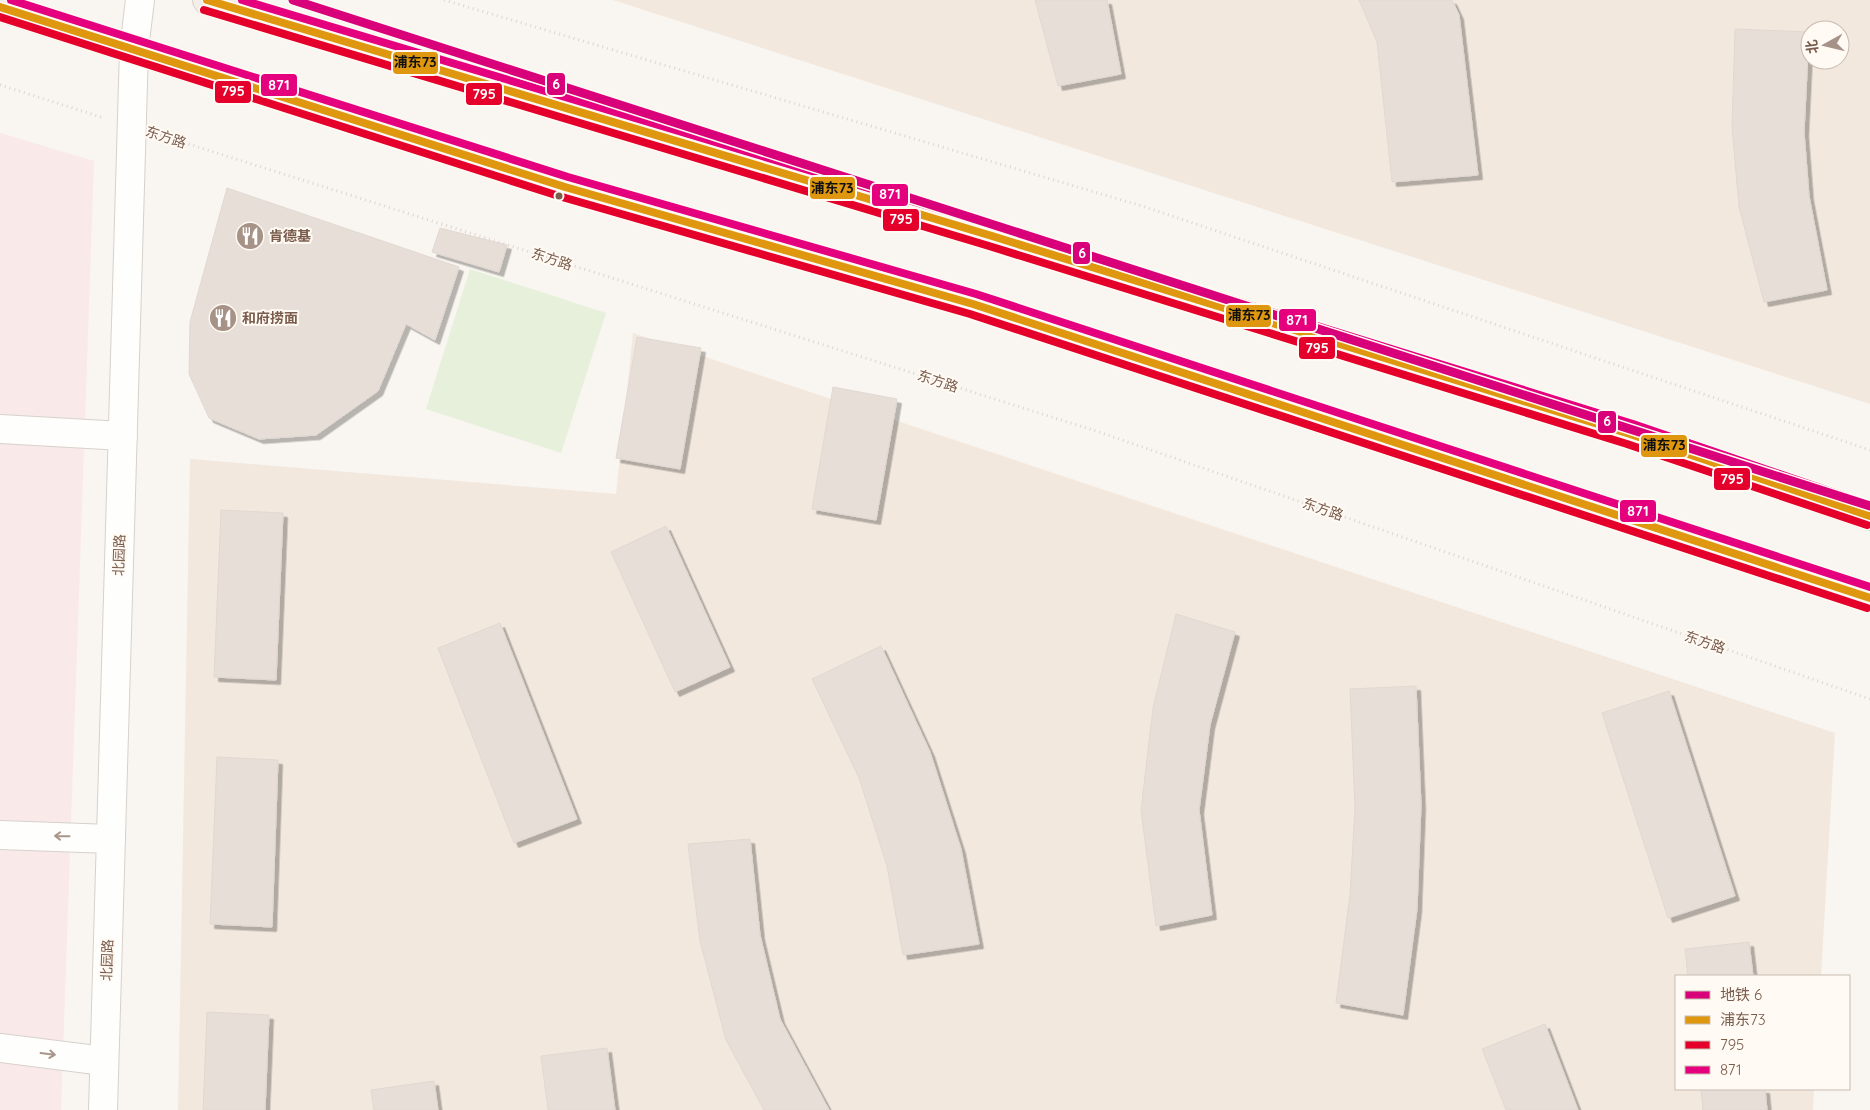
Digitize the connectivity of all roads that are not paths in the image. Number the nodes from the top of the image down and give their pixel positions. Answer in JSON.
{"nodes":[{"id":1,"x":140,"y":0,"type":"edge"},
{"id":2,"x":207,"y":0,"type":"edge"},
{"id":3,"x":0,"y":7,"type":"edge"},
{"id":4,"x":134,"y":49,"type":"junction"},
{"id":5,"x":0,"y":429,"type":"edge"},
{"id":6,"x":123,"y":436,"type":"junction"},
{"id":7,"x":1870,"y":516,"type":"edge"},
{"id":8,"x":1870,"y":598,"type":"edge"},
{"id":9,"x":0,"y":835,"type":"edge"},
{"id":10,"x":111,"y":839,"type":"junction"},
{"id":11,"x":0,"y":1048,"type":"edge"},
{"id":12,"x":104,"y":1061,"type":"junction"},
{"id":13,"x":102,"y":1110,"type":"edge"}],
"edges":[{"from":1,"to":4,"type":"street","name":"北园路"},
{"from":2,"to":7,"type":"main road"},
{"from":3,"to":4,"type":"main road"},
{"from":4,"to":6,"type":"street","name":"北园路"},
{"from":4,"to":8,"type":"main road"},
{"from":5,"to":6,"type":"street"},
{"from":6,"to":10,"type":"street","name":"北园路"},
{"from":10,"to":9,"type":"street","one_way":true},
{"from":10,"to":12,"type":"street","name":"北园路"},
{"from":11,"to":12,"type":"street","one_way":true},
{"from":12,"to":13,"type":"street","name":"北园路"}]}
